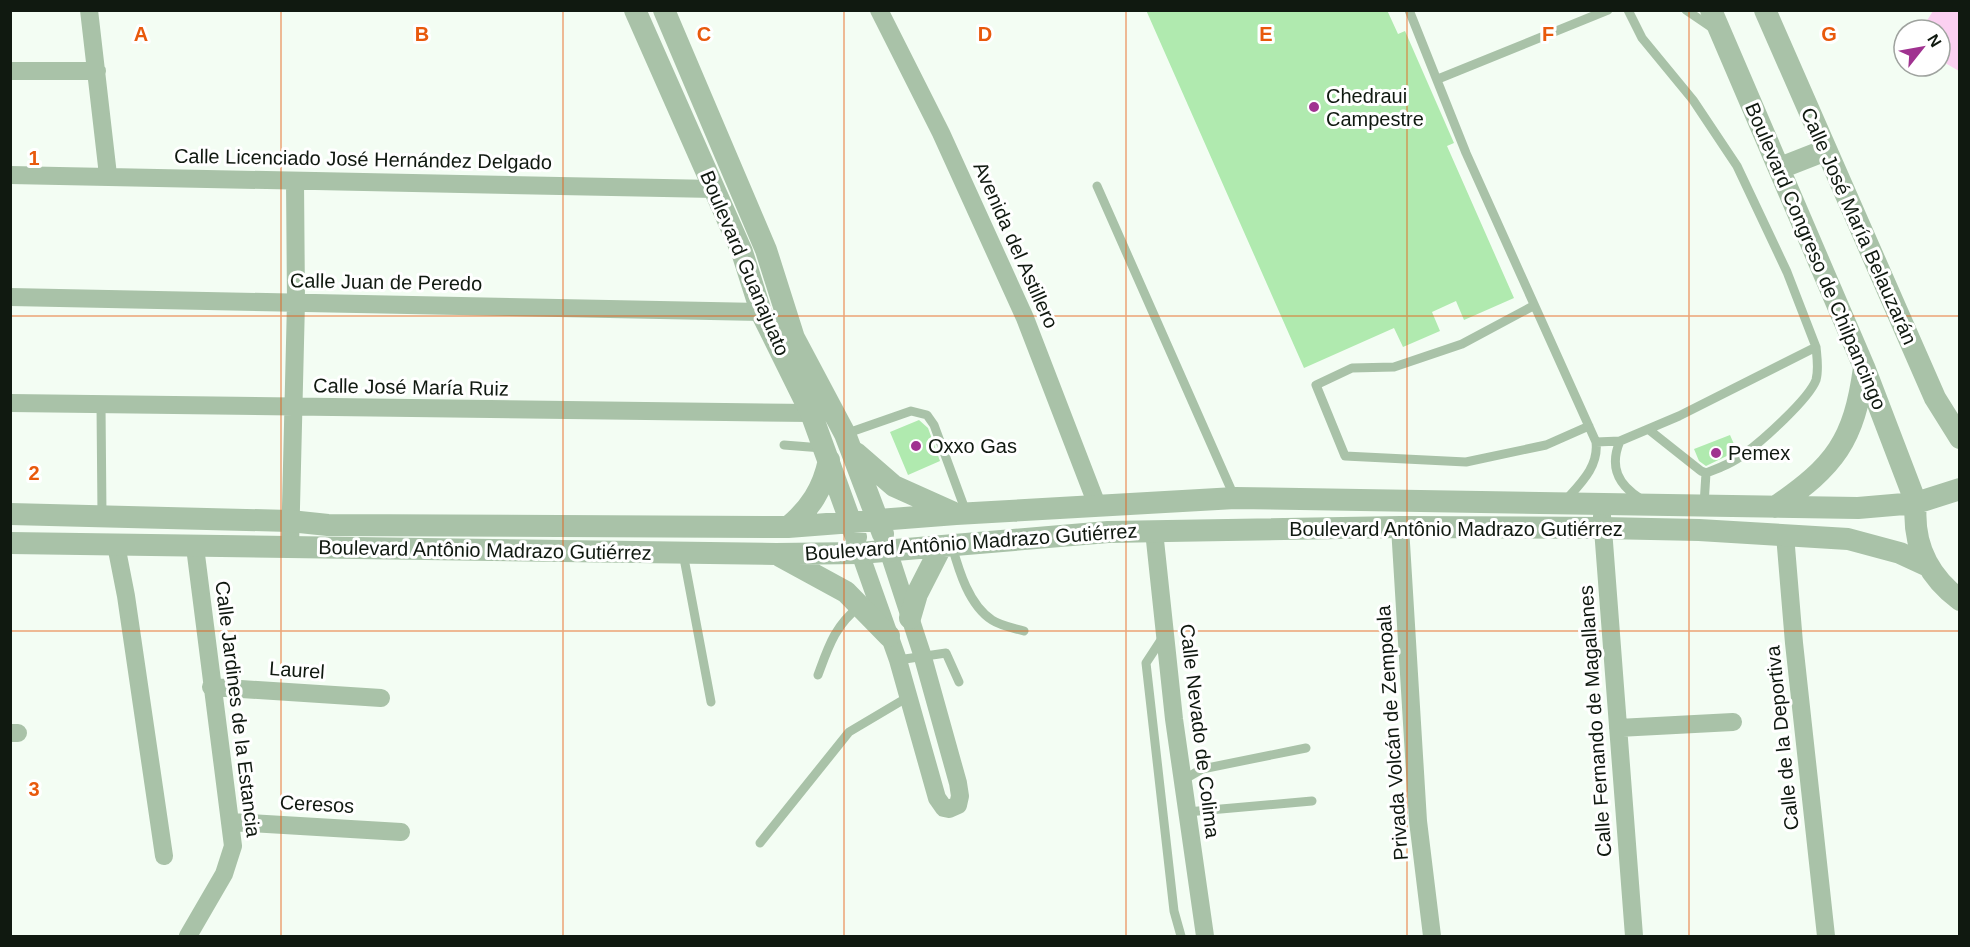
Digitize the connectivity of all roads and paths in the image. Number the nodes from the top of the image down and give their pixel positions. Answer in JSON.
{"nodes":[{"id":1,"x":88,"y":10,"type":"edge"},
{"id":2,"x":635,"y":10,"type":"edge"},
{"id":3,"x":664,"y":10,"type":"edge"},
{"id":4,"x":879,"y":10,"type":"edge"},
{"id":5,"x":1409,"y":10,"type":"edge"},
{"id":6,"x":1608,"y":10,"type":"edge"},
{"id":7,"x":1628,"y":10,"type":"edge"},
{"id":8,"x":1686,"y":10,"type":"edge"},
{"id":9,"x":1712,"y":10,"type":"edge"},
{"id":10,"x":1765,"y":10,"type":"edge"},
{"id":11,"x":1721,"y":33,"type":"junction"},
{"id":12,"x":10,"y":71,"type":"edge"},
{"id":13,"x":97,"y":71,"type":"junction"},
{"id":14,"x":1438,"y":79,"type":"junction"},
{"id":15,"x":1826,"y":150,"type":"junction"},
{"id":16,"x":1780,"y":168,"type":"junction"},
{"id":17,"x":10,"y":175,"type":"edge"},
{"id":18,"x":108,"y":175,"type":"junction"},
{"id":19,"x":296,"y":181,"type":"junction"},
{"id":20,"x":1097,"y":186,"type":"dead end"},
{"id":21,"x":715,"y":189,"type":"junction"},
{"id":22,"x":10,"y":297,"type":"edge"},
{"id":23,"x":296,"y":302,"type":"junction"},
{"id":24,"x":1533,"y":306,"type":"junction"},
{"id":25,"x":760,"y":312,"type":"junction"},
{"id":26,"x":1816,"y":347,"type":"junction"},
{"id":27,"x":1864,"y":367,"type":"junction"},
{"id":28,"x":10,"y":403,"type":"edge"},
{"id":29,"x":100,"y":405,"type":"junction"},
{"id":30,"x":292,"y":408,"type":"junction"},
{"id":31,"x":811,"y":413,"type":"junction"},
{"id":32,"x":1589,"y":426,"type":"junction"},
{"id":33,"x":1648,"y":429,"type":"junction"},
{"id":34,"x":1959,"y":438,"type":"edge"},
{"id":35,"x":847,"y":439,"type":"junction"},
{"id":36,"x":1620,"y":441,"type":"junction"},
{"id":37,"x":1596,"y":442,"type":"junction"},
{"id":38,"x":784,"y":445,"type":"dead end"},
{"id":39,"x":826,"y":454,"type":"junction"},
{"id":40,"x":1706,"y":473,"type":"junction"},
{"id":41,"x":1959,"y":489,"type":"edge"},
{"id":42,"x":1235,"y":498,"type":"junction"},
{"id":43,"x":1563,"y":503,"type":"junction"},
{"id":44,"x":1602,"y":503,"type":"junction"},
{"id":45,"x":1916,"y":503,"type":"junction"},
{"id":46,"x":1097,"y":504,"type":"junction"},
{"id":47,"x":1650,"y":505,"type":"junction"},
{"id":48,"x":1704,"y":505,"type":"junction"},
{"id":49,"x":1775,"y":507,"type":"junction"},
{"id":50,"x":961,"y":513,"type":"junction"},
{"id":51,"x":10,"y":514,"type":"edge"},
{"id":52,"x":102,"y":515,"type":"junction"},
{"id":53,"x":290,"y":521,"type":"junction"},
{"id":54,"x":879,"y":521,"type":"junction"},
{"id":55,"x":852,"y":523,"type":"junction"},
{"id":56,"x":788,"y":527,"type":"junction"},
{"id":57,"x":1400,"y":527,"type":"junction"},
{"id":58,"x":1603,"y":528,"type":"junction"},
{"id":59,"x":1154,"y":531,"type":"junction"},
{"id":60,"x":1785,"y":535,"type":"junction"},
{"id":61,"x":10,"y":543,"type":"edge"},
{"id":62,"x":116,"y":545,"type":"junction"},
{"id":63,"x":947,"y":546,"type":"junction"},
{"id":64,"x":195,"y":547,"type":"junction"},
{"id":65,"x":290,"y":548,"type":"junction"},
{"id":66,"x":888,"y":550,"type":"junction"},
{"id":67,"x":682,"y":553,"type":"junction"},
{"id":68,"x":860,"y":553,"type":"junction"},
{"id":69,"x":776,"y":554,"type":"junction"},
{"id":70,"x":1926,"y":566,"type":"junction"},
{"id":71,"x":1959,"y":600,"type":"edge"},
{"id":72,"x":861,"y":606,"type":"junction"},
{"id":73,"x":910,"y":618,"type":"junction"},
{"id":74,"x":1024,"y":631,"type":"dead end"},
{"id":75,"x":1165,"y":634,"type":"junction"},
{"id":76,"x":889,"y":636,"type":"junction"},
{"id":77,"x":922,"y":654,"type":"junction"},
{"id":78,"x":898,"y":660,"type":"junction"},
{"id":79,"x":818,"y":675,"type":"dead end"},
{"id":80,"x":959,"y":682,"type":"dead end"},
{"id":81,"x":211,"y":687,"type":"junction"},
{"id":82,"x":908,"y":697,"type":"junction"},
{"id":83,"x":381,"y":698,"type":"dead end"},
{"id":84,"x":711,"y":702,"type":"dead end"},
{"id":85,"x":1733,"y":722,"type":"dead end"},
{"id":86,"x":1618,"y":728,"type":"junction"},
{"id":87,"x":1306,"y":748,"type":"dead end"},
{"id":88,"x":1183,"y":780,"type":"junction"},
{"id":89,"x":1312,"y":801,"type":"dead end"},
{"id":90,"x":1187,"y":812,"type":"junction"},
{"id":91,"x":231,"y":822,"type":"junction"},
{"id":92,"x":401,"y":832,"type":"dead end"},
{"id":93,"x":760,"y":843,"type":"dead end"},
{"id":94,"x":164,"y":856,"type":"dead end"},
{"id":95,"x":188,"y":936,"type":"edge"},
{"id":96,"x":1181,"y":936,"type":"edge"},
{"id":97,"x":1204,"y":936,"type":"edge"},
{"id":98,"x":1432,"y":936,"type":"edge"},
{"id":99,"x":1634,"y":936,"type":"edge"},
{"id":100,"x":1826,"y":936,"type":"edge"}],
"edges":[{"from":1,"to":13,"type":"street"},
{"from":2,"to":21,"type":"street","name":"Boulevard Guanajuato"},
{"from":3,"to":35,"type":"street","name":"Boulevard Guanajuato"},
{"from":4,"to":46,"type":"street","name":"Avenida del Astillero"},
{"from":5,"to":14,"type":"lane"},
{"from":6,"to":14,"type":"lane"},
{"from":7,"to":26,"type":"lane"},
{"from":8,"to":11,"type":"lane"},
{"from":9,"to":11,"type":"street","name":"Boulevard Congreso de Chilpancingo"},
{"from":10,"to":15,"type":"street","name":"Calle José María Belauzarán"},
{"from":11,"to":16,"type":"street","name":"Boulevard Congreso de Chilpancingo"},
{"from":12,"to":13,"type":"street"},
{"from":13,"to":18,"type":"street"},
{"from":14,"to":24,"type":"lane"},
{"from":15,"to":16,"type":"street"},
{"from":15,"to":34,"type":"street","name":"Calle José María Belauzarán"},
{"from":16,"to":27,"type":"street","name":"Boulevard Congreso de Chilpancingo"},
{"from":17,"to":18,"type":"street","name":"Calle Licenciado José Hernández Delgado"},
{"from":18,"to":19,"type":"street","name":"Calle Licenciado José Hernández Delgado"},
{"from":19,"to":21,"type":"street","name":"Calle Licenciado José Hernández Delgado"},
{"from":19,"to":23,"type":"street"},
{"from":20,"to":42,"type":"lane"},
{"from":21,"to":25,"type":"street","name":"Boulevard Guanajuato"},
{"from":22,"to":23,"type":"street","name":"Calle Juan de Peredo"},
{"from":23,"to":25,"type":"street","name":"Calle Juan de Peredo"},
{"from":23,"to":30,"type":"street"},
{"from":24,"to":32,"type":"lane"},
{"from":24,"to":32,"type":"lane"},
{"from":25,"to":31,"type":"street","name":"Boulevard Guanajuato"},
{"from":26,"to":33,"type":"lane"},
{"from":26,"to":40,"type":"lane"},
{"from":27,"to":45,"type":"street","name":"Boulevard Congreso de Chilpancingo"},
{"from":27,"to":49,"type":"street"},
{"from":28,"to":29,"type":"street","name":"Calle José María Ruiz"},
{"from":29,"to":30,"type":"street","name":"Calle José María Ruiz"},
{"from":29,"to":52,"type":"lane"},
{"from":30,"to":31,"type":"street","name":"Calle José María Ruiz"},
{"from":30,"to":53,"type":"street"},
{"from":31,"to":39,"type":"street","name":"Boulevard Guanajuato"},
{"from":32,"to":37,"type":"lane"},
{"from":33,"to":36,"type":"lane"},
{"from":33,"to":40,"type":"lane"},
{"from":35,"to":50,"type":"street"},
{"from":35,"to":50,"type":"lane"},
{"from":35,"to":54,"type":"street","name":"Boulevard Guanajuato"},
{"from":36,"to":37,"type":"lane"},
{"from":36,"to":47,"type":"lane"},
{"from":37,"to":43,"type":"lane"},
{"from":38,"to":39,"type":"lane"},
{"from":39,"to":55,"type":"street","name":"Boulevard Guanajuato"},
{"from":39,"to":56,"type":"street"},
{"from":40,"to":48,"type":"lane"},
{"from":41,"to":45,"type":"street","name":"Boulevard Antônio Madrazo Gutiérrez"},
{"from":42,"to":43,"type":"street","name":"Boulevard Antônio Madrazo Gutiérrez"},
{"from":42,"to":46,"type":"street","name":"Boulevard Antônio Madrazo Gutiérrez"},
{"from":43,"to":44,"type":"street","name":"Boulevard Antônio Madrazo Gutiérrez"},
{"from":44,"to":47,"type":"street","name":"Boulevard Antônio Madrazo Gutiérrez"},
{"from":44,"to":58,"type":"street","name":"Calle Fernando de Magallanes"},
{"from":45,"to":49,"type":"street","name":"Boulevard Antônio Madrazo Gutiérrez"},
{"from":45,"to":70,"type":"street","name":"Boulevard Congreso de Chilpancingo"},
{"from":46,"to":50,"type":"street","name":"Boulevard Antônio Madrazo Gutiérrez"},
{"from":47,"to":48,"type":"street","name":"Boulevard Antônio Madrazo Gutiérrez"},
{"from":48,"to":49,"type":"street","name":"Boulevard Antônio Madrazo Gutiérrez"},
{"from":50,"to":54,"type":"street","name":"Boulevard Antônio Madrazo Gutiérrez"},
{"from":51,"to":52,"type":"street","name":"Boulevard Antônio Madrazo Gutiérrez"},
{"from":52,"to":53,"type":"street","name":"Boulevard Antônio Madrazo Gutiérrez"},
{"from":53,"to":56,"type":"street","name":"Boulevard Antônio Madrazo Gutiérrez"},
{"from":53,"to":65,"type":"street"},
{"from":54,"to":55,"type":"street","name":"Boulevard Antônio Madrazo Gutiérrez"},
{"from":54,"to":66,"type":"street","name":"Boulevard Guanajuato"},
{"from":55,"to":56,"type":"street","name":"Boulevard Antônio Madrazo Gutiérrez"},
{"from":55,"to":68,"type":"street","name":"Boulevard Guanajuato"},
{"from":57,"to":58,"type":"street","name":"Boulevard Antônio Madrazo Gutiérrez"},
{"from":57,"to":59,"type":"street","name":"Boulevard Antônio Madrazo Gutiérrez"},
{"from":57,"to":98,"type":"street","name":"Privada Volcán de Zempoala"},
{"from":58,"to":60,"type":"street","name":"Boulevard Antônio Madrazo Gutiérrez"},
{"from":58,"to":86,"type":"street","name":"Calle Fernando de Magallanes"},
{"from":59,"to":63,"type":"street","name":"Boulevard Antônio Madrazo Gutiérrez"},
{"from":59,"to":75,"type":"street","name":"Calle Nevado de Colima"},
{"from":60,"to":70,"type":"street","name":"Boulevard Antônio Madrazo Gutiérrez"},
{"from":60,"to":100,"type":"street","name":"Calle de la Deportiva"},
{"from":61,"to":62,"type":"street","name":"Boulevard Antônio Madrazo Gutiérrez"},
{"from":62,"to":64,"type":"street","name":"Boulevard Antônio Madrazo Gutiérrez"},
{"from":62,"to":94,"type":"street"},
{"from":63,"to":66,"type":"street","name":"Boulevard Antônio Madrazo Gutiérrez"},
{"from":63,"to":73,"type":"street"},
{"from":63,"to":74,"type":"lane"},
{"from":64,"to":65,"type":"street","name":"Boulevard Antônio Madrazo Gutiérrez"},
{"from":64,"to":81,"type":"street","name":"Calle Jardines de la Estancia"},
{"from":65,"to":67,"type":"street","name":"Boulevard Antônio Madrazo Gutiérrez"},
{"from":66,"to":68,"type":"street","name":"Boulevard Antônio Madrazo Gutiérrez"},
{"from":66,"to":73,"type":"street"},
{"from":67,"to":69,"type":"street","name":"Boulevard Antônio Madrazo Gutiérrez"},
{"from":67,"to":84,"type":"lane"},
{"from":68,"to":69,"type":"street","name":"Boulevard Antônio Madrazo Gutiérrez"},
{"from":68,"to":76,"type":"street"},
{"from":69,"to":72,"type":"street"},
{"from":70,"to":71,"type":"street"},
{"from":72,"to":76,"type":"street"},
{"from":72,"to":79,"type":"lane"},
{"from":73,"to":77,"type":"street"},
{"from":75,"to":88,"type":"street","name":"Calle Nevado de Colima"},
{"from":75,"to":96,"type":"lane"},
{"from":76,"to":78,"type":"street"},
{"from":77,"to":78,"type":"lane"},
{"from":77,"to":80,"type":"lane"},
{"from":77,"to":82,"type":"street"},
{"from":78,"to":82,"type":"street"},
{"from":81,"to":83,"type":"street","name":"Laurel"},
{"from":81,"to":91,"type":"street","name":"Calle Jardines de la Estancia"},
{"from":82,"to":93,"type":"lane"},
{"from":85,"to":86,"type":"street"},
{"from":86,"to":99,"type":"street","name":"Calle Fernando de Magallanes"},
{"from":87,"to":88,"type":"lane"},
{"from":88,"to":90,"type":"street","name":"Calle Nevado de Colima"},
{"from":89,"to":90,"type":"lane"},
{"from":90,"to":97,"type":"street","name":"Calle Nevado de Colima"},
{"from":91,"to":92,"type":"street","name":"Ceresos"},
{"from":91,"to":95,"type":"street","name":"Calle Jardines de la Estancia"}]}
